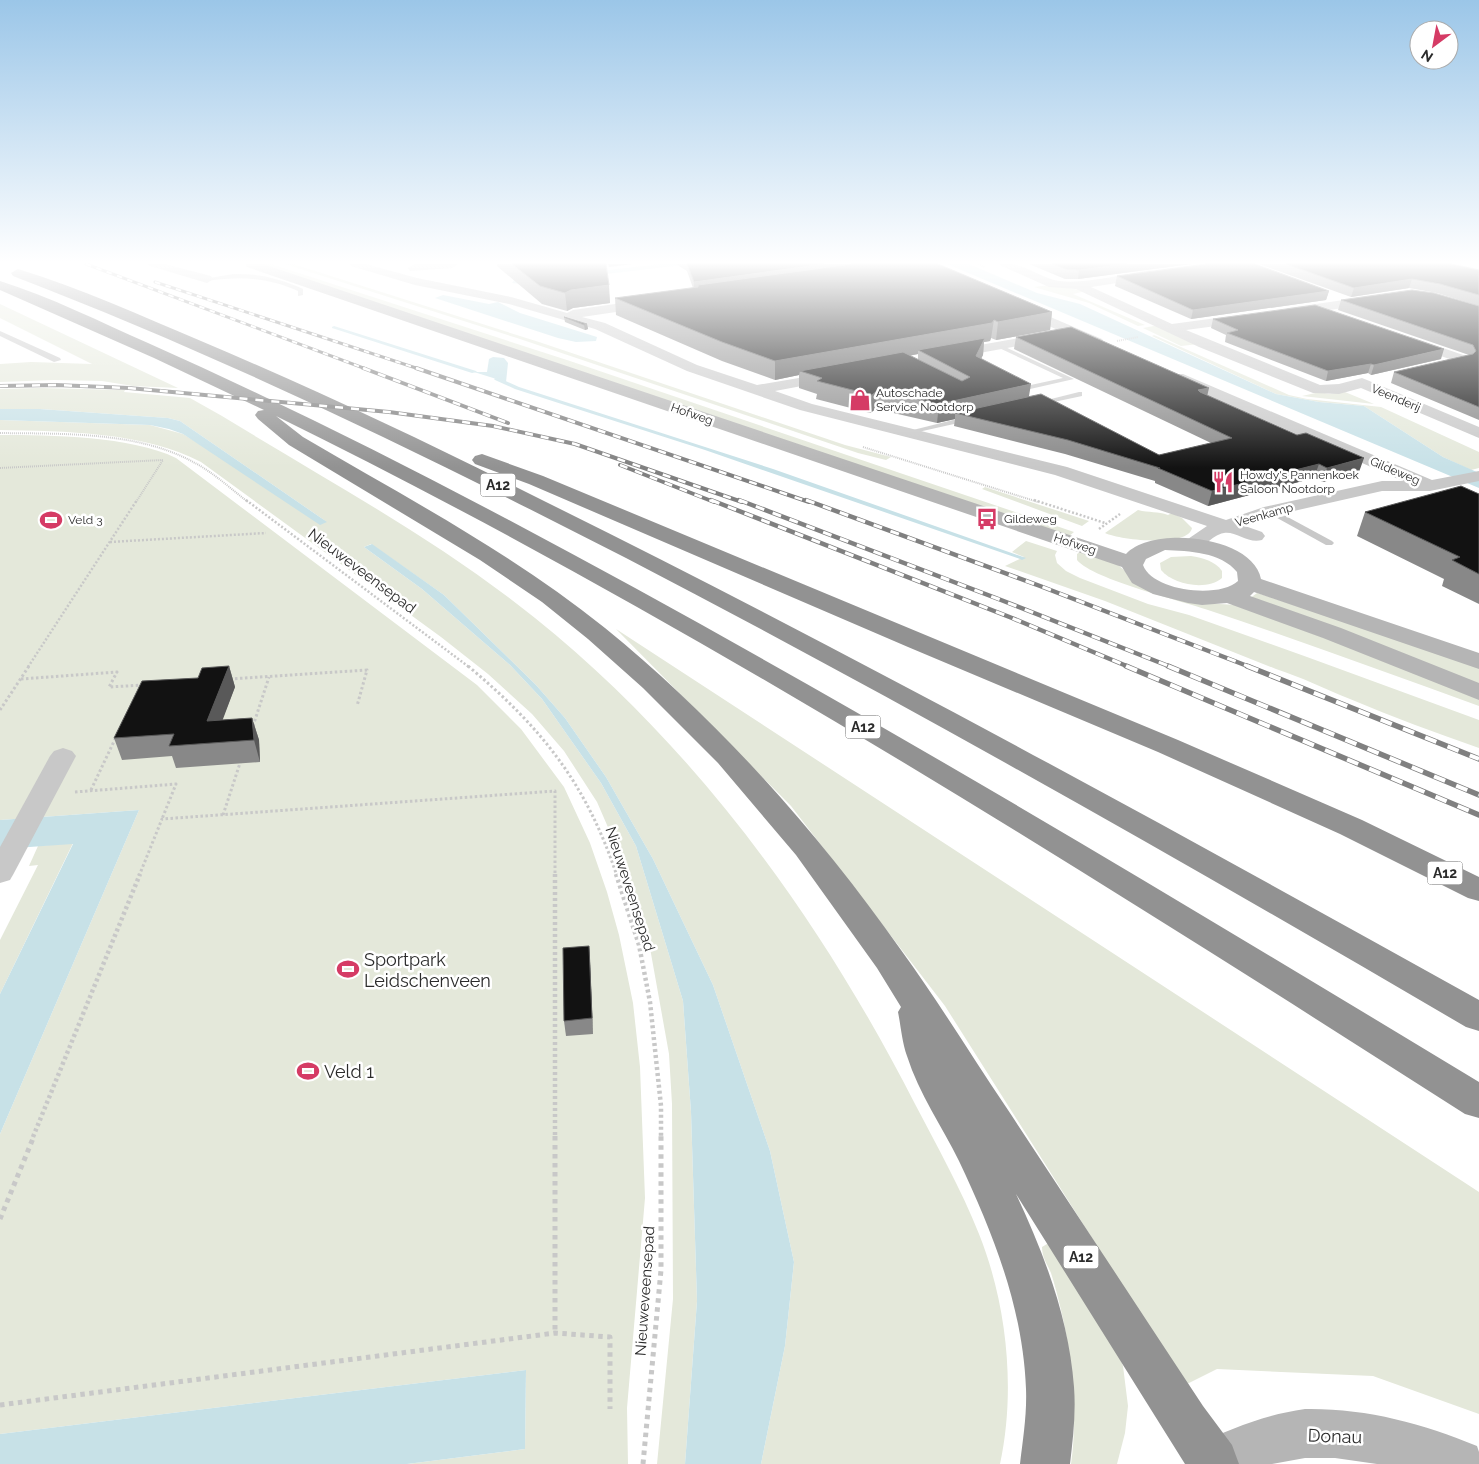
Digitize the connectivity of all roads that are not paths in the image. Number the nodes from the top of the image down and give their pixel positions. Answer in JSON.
{"nodes":[{"id":1,"x":111,"y":332,"type":"edge"},
{"id":2,"x":165,"y":332,"type":"edge"},
{"id":3,"x":459,"y":332,"type":"edge"},
{"id":4,"x":479,"y":332,"type":"edge"},
{"id":5,"x":614,"y":332,"type":"edge"},
{"id":6,"x":1072,"y":332,"type":"edge"},
{"id":7,"x":1075,"y":332,"type":"edge"},
{"id":8,"x":1181,"y":332,"type":"edge"},
{"id":9,"x":0,"y":333,"type":"edge"},
{"id":10,"x":1394,"y":336,"type":"edge"},
{"id":11,"x":1113,"y":344,"type":"edge"},
{"id":12,"x":999,"y":346,"type":"junction"},
{"id":13,"x":940,"y":356,"type":"edge"},
{"id":14,"x":1479,"y":356,"type":"edge"},
{"id":15,"x":57,"y":360,"type":"dead end"},
{"id":16,"x":1464,"y":360,"type":"junction"},
{"id":17,"x":1438,"y":366,"type":"edge"},
{"id":18,"x":1166,"y":372,"type":"edge"},
{"id":19,"x":852,"y":373,"type":"edge"},
{"id":20,"x":1385,"y":378,"type":"edge"},
{"id":21,"x":1362,"y":383,"type":"junction"},
{"id":22,"x":228,"y":385,"type":"junction"},
{"id":23,"x":1020,"y":390,"type":"edge"},
{"id":24,"x":755,"y":391,"type":"junction"},
{"id":25,"x":1079,"y":394,"type":"dead end"},
{"id":26,"x":1022,"y":407,"type":"edge"},
{"id":27,"x":350,"y":414,"type":"junction"},
{"id":28,"x":974,"y":417,"type":"edge"},
{"id":29,"x":909,"y":432,"type":"junction"},
{"id":30,"x":1479,"y":433,"type":"edge"},
{"id":31,"x":1479,"y":476,"type":"edge"},
{"id":32,"x":1437,"y":485,"type":"junction"},
{"id":33,"x":1270,"y":511,"type":"junction"},
{"id":34,"x":1292,"y":523,"type":"junction"},
{"id":35,"x":1224,"y":526,"type":"junction"},
{"id":36,"x":1255,"y":536,"type":"junction"},
{"id":37,"x":1329,"y":543,"type":"dead end"},
{"id":38,"x":1192,"y":545,"type":"junction"},
{"id":39,"x":1228,"y":555,"type":"junction"},
{"id":40,"x":1138,"y":556,"type":"junction"},
{"id":41,"x":1250,"y":583,"type":"junction"},
{"id":42,"x":1228,"y":596,"type":"junction"},
{"id":43,"x":1479,"y":661,"type":"edge"},
{"id":44,"x":1479,"y":692,"type":"edge"},
{"id":45,"x":63,"y":756,"type":"dead end"},
{"id":46,"x":4,"y":865,"type":"edge"},
{"id":47,"x":1479,"y":890,"type":"edge"},
{"id":48,"x":912,"y":993,"type":"junction"},
{"id":49,"x":1479,"y":1017,"type":"edge"},
{"id":50,"x":1479,"y":1102,"type":"edge"},
{"id":51,"x":1045,"y":1464,"type":"edge"},
{"id":52,"x":1214,"y":1464,"type":"edge"},
{"id":53,"x":1459,"y":1464,"type":"edge"}],
"edges":[{"from":1,"to":22,"type":"highway","number":"A12"},
{"from":2,"to":27,"type":"highway","number":"A12"},
{"from":3,"to":40,"type":"main road","name":"Hofweg"},
{"from":4,"to":40,"type":"main road","name":"Hofweg"},
{"from":5,"to":24,"type":"street"},
{"from":6,"to":12,"type":"street"},
{"from":7,"to":11,"type":"street"},
{"from":8,"to":21,"type":"street","name":"Veenderij"},
{"from":9,"to":15,"type":"lane"},
{"from":10,"to":16,"type":"street"},
{"from":12,"to":13,"type":"street"},
{"from":12,"to":23,"type":"lane"},
{"from":14,"to":16,"type":"street"},
{"from":16,"to":17,"type":"street"},
{"from":18,"to":32,"type":"street","name":"Gildeweg"},
{"from":19,"to":24,"type":"street"},
{"from":20,"to":21,"type":"street"},
{"from":21,"to":30,"type":"street","name":"Veenderij"},
{"from":22,"to":48,"type":"highway","number":"A12"},
{"from":22,"to":50,"type":"highway","number":"A12"},
{"from":24,"to":29,"type":"street"},
{"from":25,"to":26,"type":"lane"},
{"from":27,"to":47,"type":"highway","number":"A12"},
{"from":27,"to":49,"type":"highway","number":"A12"},
{"from":28,"to":29,"type":"lane"},
{"from":29,"to":35,"type":"street"},
{"from":31,"to":32,"type":"street","name":"Veenkamp"},
{"from":32,"to":33,"type":"street","name":"Veenkamp"},
{"from":32,"to":34,"type":"street","name":"Veenkamp"},
{"from":33,"to":34,"type":"lane"},
{"from":33,"to":35,"type":"street","name":"Veenkamp"},
{"from":34,"to":36,"type":"street","name":"Veenkamp"},
{"from":34,"to":37,"type":"lane"},
{"from":35,"to":36,"type":"street"},
{"from":35,"to":38,"type":"street","name":"Veenkamp"},
{"from":36,"to":39,"type":"street","name":"Veenkamp"},
{"from":38,"to":39,"type":"main road"},
{"from":38,"to":40,"type":"main road"},
{"from":39,"to":41,"type":"main road"},
{"from":40,"to":42,"type":"main road"},
{"from":41,"to":42,"type":"main road"},
{"from":41,"to":43,"type":"main road"},
{"from":42,"to":44,"type":"main road"},
{"from":45,"to":46,"type":"street"},
{"from":48,"to":51,"type":"highway","number":"A12"},
{"from":48,"to":52,"type":"highway","number":"A12"},
{"from":52,"to":53,"type":"main road","name":"Donau"}]}
